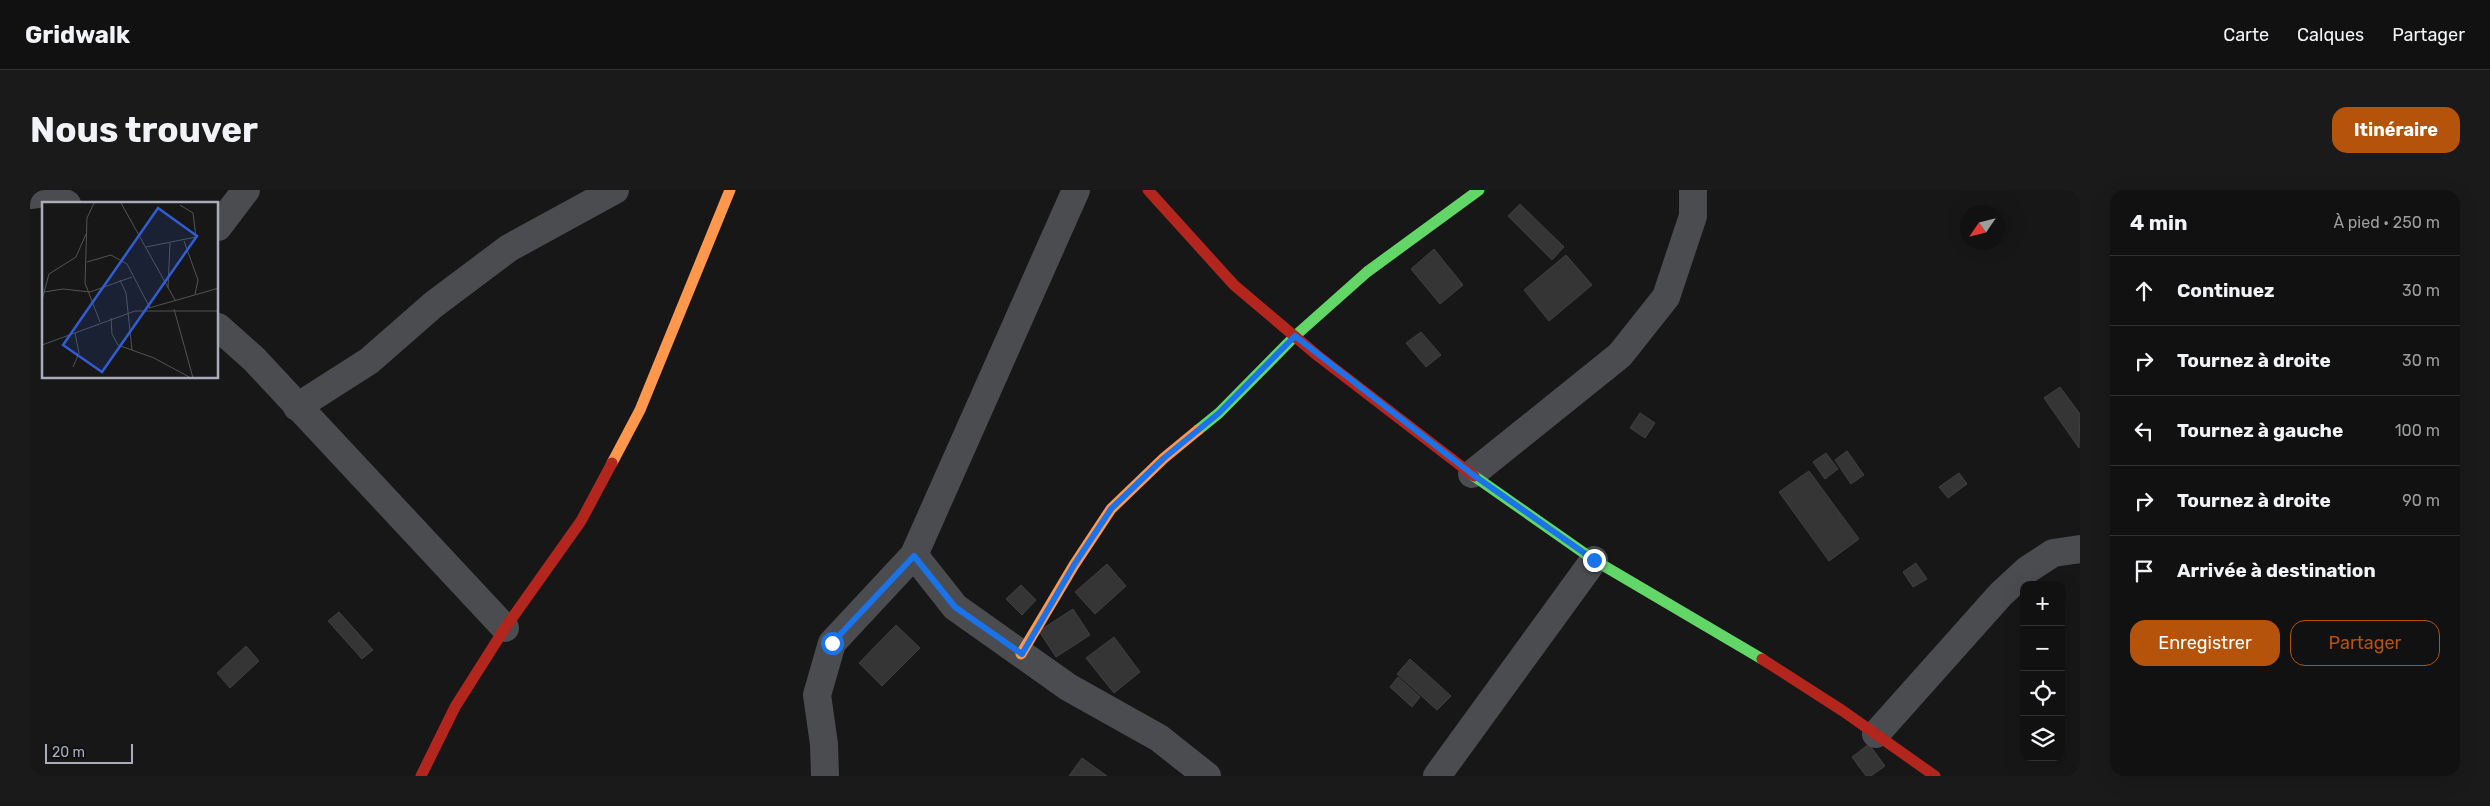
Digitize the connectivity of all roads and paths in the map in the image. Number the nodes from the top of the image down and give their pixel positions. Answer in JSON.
{"nodes":[{"id":1,"x":246,"y":190,"type":"edge"},
{"id":2,"x":614,"y":190,"type":"edge"},
{"id":3,"x":730,"y":190,"type":"edge"},
{"id":4,"x":1076,"y":190,"type":"edge"},
{"id":5,"x":1479,"y":190,"type":"edge"},
{"id":6,"x":1693,"y":190,"type":"edge"},
{"id":7,"x":1148,"y":193,"type":"edge"},
{"id":8,"x":30,"y":195,"type":"edge"},
{"id":9,"x":63,"y":202,"type":"edge"},
{"id":10,"x":219,"y":226,"type":"edge"},
{"id":11,"x":219,"y":328,"type":"edge"},
{"id":12,"x":1295,"y":336,"type":"junction"},
{"id":13,"x":297,"y":406,"type":"junction"},
{"id":14,"x":1472,"y":474,"type":"junction"},
{"id":15,"x":2080,"y":550,"type":"edge"},
{"id":16,"x":914,"y":556,"type":"junction"},
{"id":17,"x":1594,"y":560,"type":"junction"},
{"id":18,"x":505,"y":628,"type":"junction"},
{"id":19,"x":1022,"y":654,"type":"junction"},
{"id":20,"x":1876,"y":734,"type":"junction"},
{"id":21,"x":421,"y":776,"type":"edge"},
{"id":22,"x":824,"y":776,"type":"edge"},
{"id":23,"x":1207,"y":776,"type":"edge"},
{"id":24,"x":1437,"y":776,"type":"edge"},
{"id":25,"x":1935,"y":776,"type":"edge"}],
"edges":[{"from":1,"to":10,"type":"street"},
{"from":2,"to":13,"type":"street"},
{"from":3,"to":18,"type":"street"},
{"from":4,"to":16,"type":"street"},
{"from":5,"to":12,"type":"street"},
{"from":6,"to":14,"type":"street"},
{"from":7,"to":12,"type":"street"},
{"from":8,"to":9,"type":"street"},
{"from":11,"to":13,"type":"street"},
{"from":12,"to":14,"type":"street"},
{"from":12,"to":19,"type":"street"},
{"from":13,"to":18,"type":"street"},
{"from":14,"to":17,"type":"street"},
{"from":15,"to":20,"type":"street"},
{"from":16,"to":19,"type":"street"},
{"from":16,"to":22,"type":"street"},
{"from":17,"to":20,"type":"street"},
{"from":17,"to":24,"type":"street"},
{"from":18,"to":21,"type":"street"},
{"from":19,"to":23,"type":"street"},
{"from":20,"to":25,"type":"street"}]}
